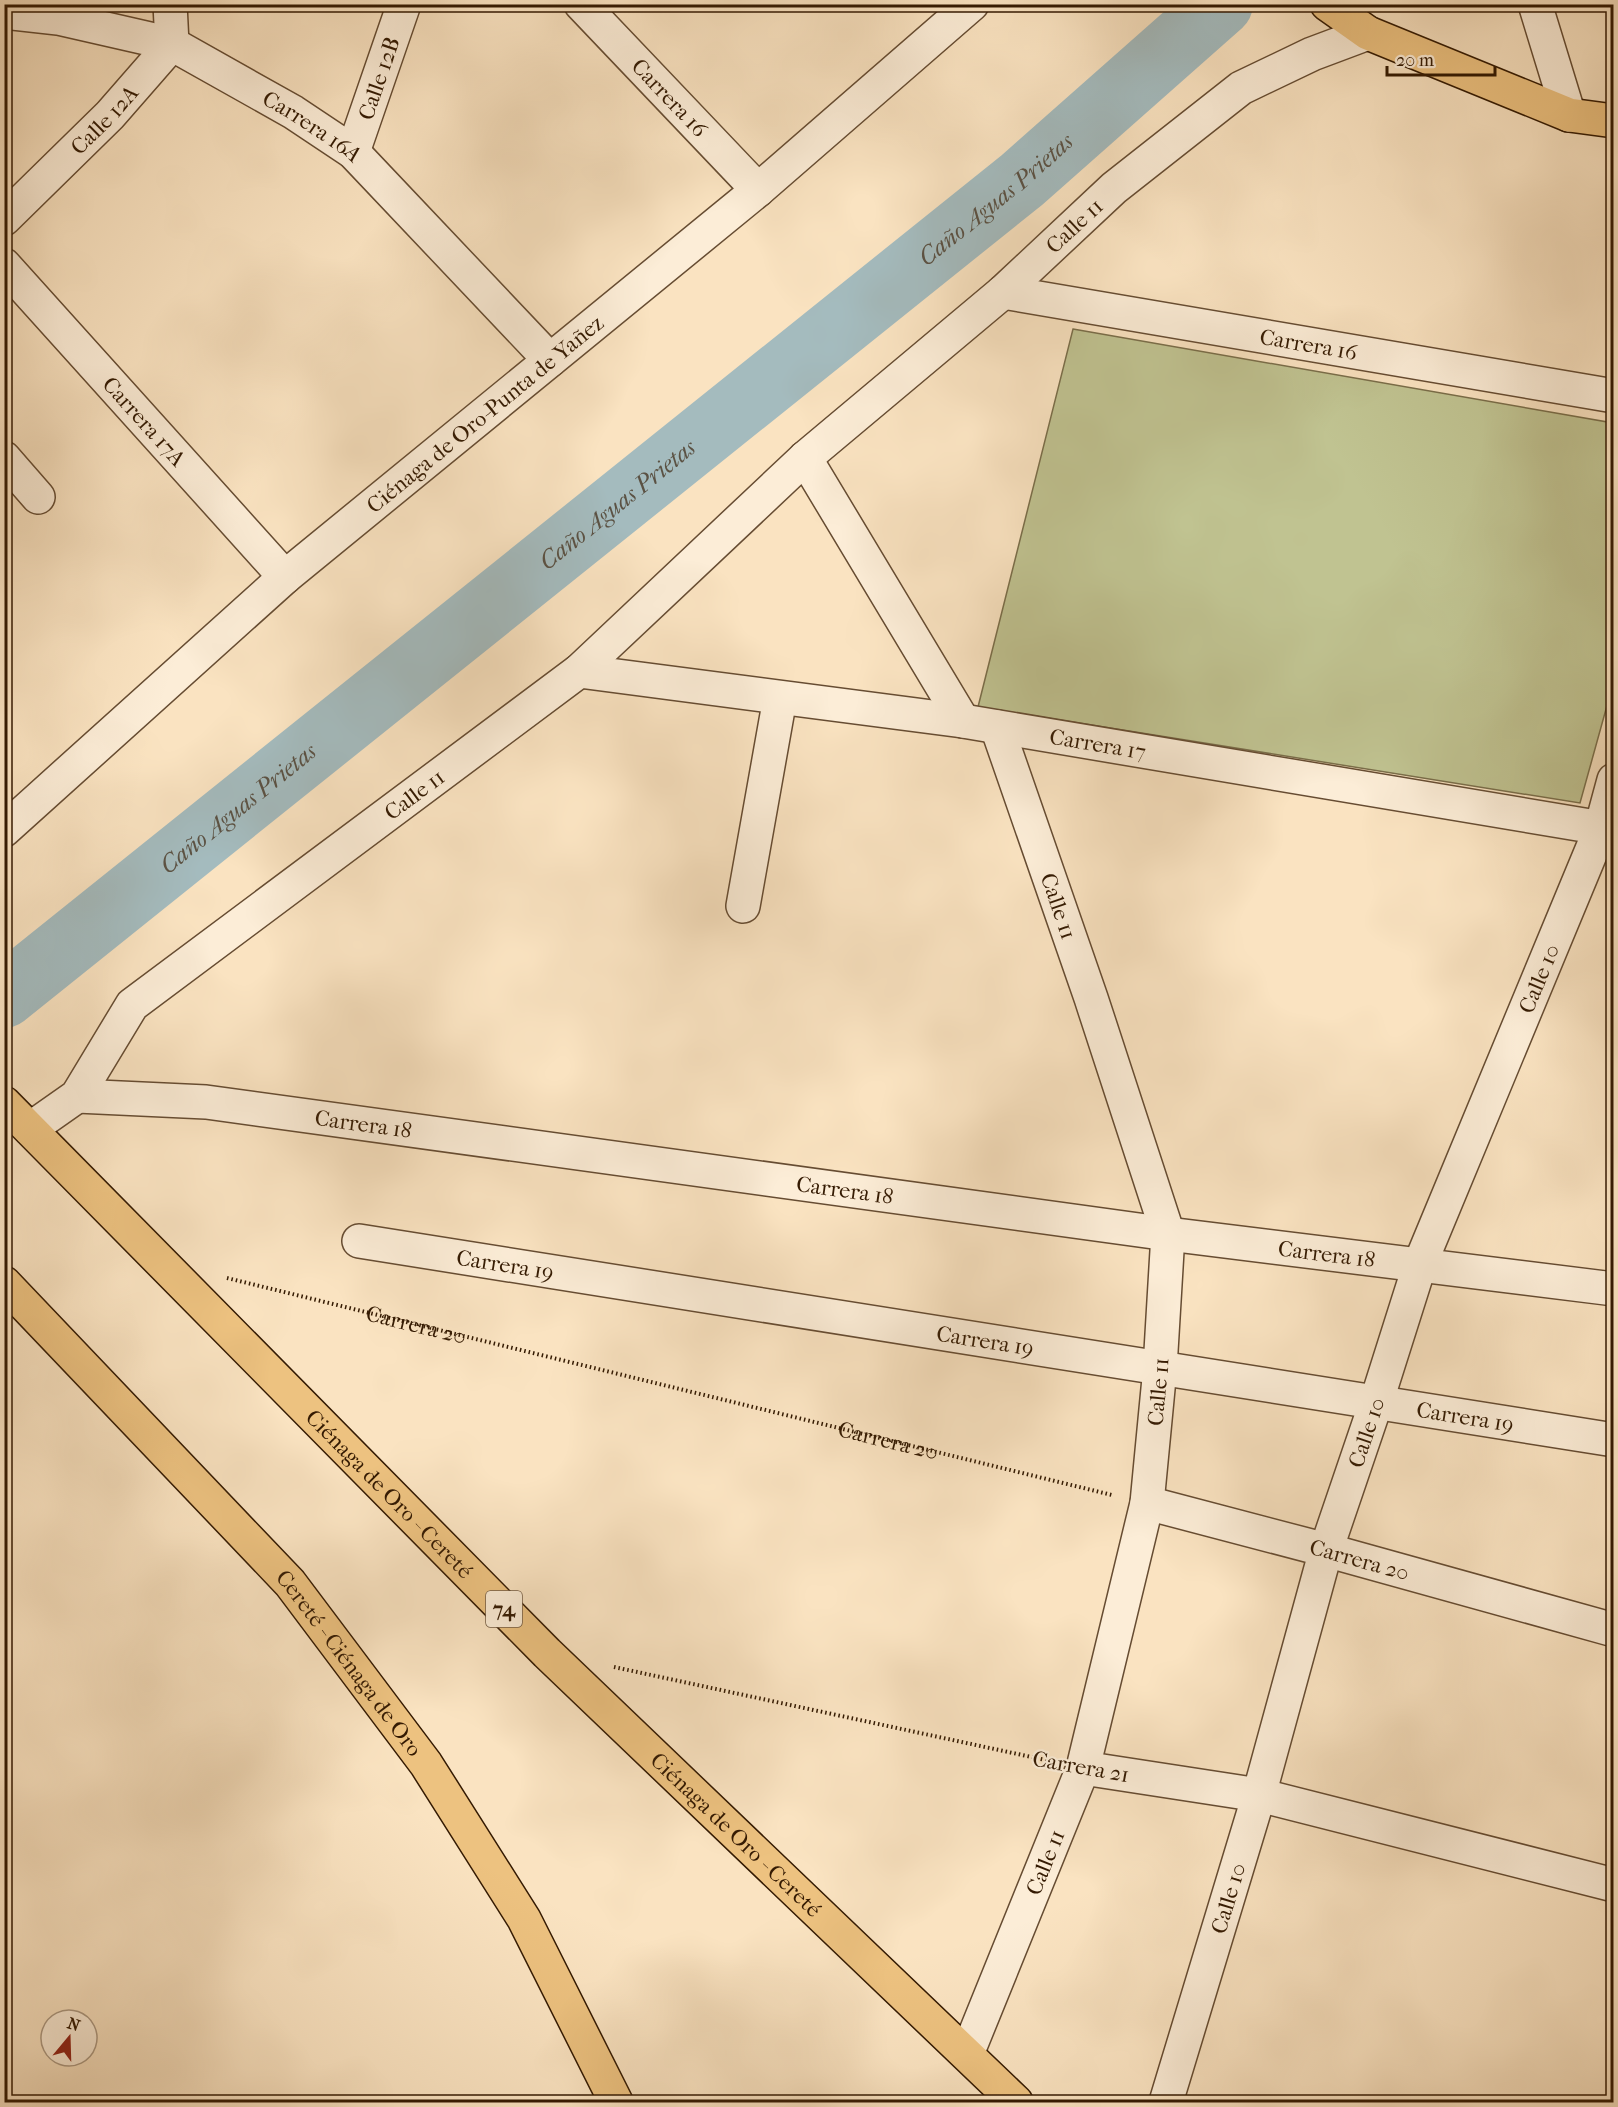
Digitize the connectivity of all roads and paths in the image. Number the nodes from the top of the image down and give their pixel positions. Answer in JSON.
{"nodes":[{"id":1,"x":170,"y":4,"type":"edge"},
{"id":2,"x":404,"y":4,"type":"edge"},
{"id":3,"x":581,"y":4,"type":"edge"},
{"id":4,"x":972,"y":4,"type":"edge"},
{"id":5,"x":1535,"y":4,"type":"edge"},
{"id":6,"x":4,"y":12,"type":"edge"},
{"id":7,"x":1348,"y":19,"type":"edge"},
{"id":8,"x":172,"y":44,"type":"junction"},
{"id":9,"x":1569,"y":115,"type":"junction"},
{"id":10,"x":1614,"y":121,"type":"edge"},
{"id":11,"x":353,"y":152,"type":"junction"},
{"id":12,"x":758,"y":190,"type":"junction"},
{"id":13,"x":4,"y":219,"type":"edge"},
{"id":14,"x":4,"y":265,"type":"edge"},
{"id":15,"x":1003,"y":292,"type":"junction"},
{"id":16,"x":550,"y":360,"type":"junction"},
{"id":17,"x":1614,"y":396,"type":"edge"},
{"id":18,"x":4,"y":458,"type":"edge"},
{"id":19,"x":805,"y":458,"type":"junction"},
{"id":20,"x":38,"y":497,"type":"dead end"},
{"id":21,"x":285,"y":577,"type":"junction"},
{"id":22,"x":579,"y":671,"type":"junction"},
{"id":23,"x":780,"y":698,"type":"junction"},
{"id":24,"x":963,"y":721,"type":"junction"},
{"id":25,"x":997,"y":727,"type":"junction"},
{"id":26,"x":1614,"y":780,"type":"edge"},
{"id":27,"x":1607,"y":829,"type":"edge"},
{"id":28,"x":4,"y":830,"type":"edge"},
{"id":29,"x":743,"y":906,"type":"dead end"},
{"id":30,"x":77,"y":1096,"type":"junction"},
{"id":31,"x":4,"y":1103,"type":"edge"},
{"id":32,"x":30,"y":1129,"type":"junction"},
{"id":33,"x":1168,"y":1234,"type":"junction"},
{"id":34,"x":358,"y":1241,"type":"dead end"},
{"id":35,"x":1420,"y":1264,"type":"junction"},
{"id":36,"x":219,"y":1276,"type":"dead end"},
{"id":37,"x":4,"y":1283,"type":"edge"},
{"id":38,"x":1614,"y":1289,"type":"edge"},
{"id":39,"x":1160,"y":1368,"type":"junction"},
{"id":40,"x":1376,"y":1403,"type":"junction"},
{"id":41,"x":1614,"y":1440,"type":"edge"},
{"id":42,"x":1148,"y":1503,"type":"junction"},
{"id":43,"x":1326,"y":1550,"type":"junction"},
{"id":44,"x":1614,"y":1630,"type":"edge"},
{"id":45,"x":606,"y":1665,"type":"dead end"},
{"id":46,"x":1083,"y":1768,"type":"junction"},
{"id":47,"x":1259,"y":1795,"type":"junction"},
{"id":48,"x":1614,"y":1885,"type":"edge"},
{"id":49,"x":967,"y":2054,"type":"junction"},
{"id":50,"x":616,"y":2103,"type":"edge"},
{"id":51,"x":1016,"y":2103,"type":"edge"},
{"id":52,"x":1166,"y":2103,"type":"edge"}],
"edges":[{"from":1,"to":8,"type":"street"},
{"from":2,"to":11,"type":"street","name":"Calle 12B"},
{"from":3,"to":12,"type":"street","name":"Carrera 16"},
{"from":4,"to":12,"type":"street","name":"Ciénaga de Oro-Punta de Yañez"},
{"from":5,"to":9,"type":"street"},
{"from":6,"to":8,"type":"street","name":"Carrera 16A"},
{"from":7,"to":9,"type":"main road"},
{"from":7,"to":15,"type":"street","name":"Calle 11"},
{"from":8,"to":11,"type":"street","name":"Carrera 16A"},
{"from":8,"to":13,"type":"street","name":"Calle 12A"},
{"from":9,"to":10,"type":"main road"},
{"from":11,"to":16,"type":"street","name":"Carrera 16A"},
{"from":12,"to":16,"type":"street","name":"Ciénaga de Oro-Punta de Yañez"},
{"from":14,"to":21,"type":"street","name":"Carrera 17A"},
{"from":15,"to":17,"type":"street","name":"Carrera 16"},
{"from":15,"to":19,"type":"street","name":"Calle 11"},
{"from":16,"to":21,"type":"street","name":"Ciénaga de Oro-Punta de Yañez"},
{"from":18,"to":20,"type":"street"},
{"from":19,"to":22,"type":"street","name":"Calle 11"},
{"from":19,"to":24,"type":"street"},
{"from":21,"to":28,"type":"street","name":"Ciénaga de Oro-Punta de Yañez"},
{"from":22,"to":23,"type":"street","name":"Carrera 17"},
{"from":22,"to":30,"type":"street","name":"Calle 11"},
{"from":23,"to":24,"type":"street","name":"Carrera 17"},
{"from":23,"to":29,"type":"street"},
{"from":24,"to":25,"type":"street","name":"Carrera 17"},
{"from":25,"to":27,"type":"street","name":"Carrera 17"},
{"from":25,"to":33,"type":"street","name":"Calle 11"},
{"from":26,"to":27,"type":"street","name":"Calle 10"},
{"from":27,"to":35,"type":"street","name":"Calle 10"},
{"from":30,"to":32,"type":"street","name":"Calle 11"},
{"from":30,"to":33,"type":"street","name":"Carrera 18"},
{"from":31,"to":32,"type":"main road","name":"Ciénaga de Oro - Cereté","number":"74"},
{"from":32,"to":49,"type":"main road","name":"Ciénaga de Oro - Cereté","number":"74"},
{"from":33,"to":35,"type":"street","name":"Carrera 18"},
{"from":33,"to":39,"type":"street","name":"Calle 11"},
{"from":34,"to":39,"type":"street","name":"Carrera 19"},
{"from":35,"to":38,"type":"street","name":"Carrera 18"},
{"from":35,"to":40,"type":"street","name":"Calle 10"},
{"from":36,"to":42,"type":"path","name":"Carrera 20"},
{"from":37,"to":50,"type":"main road","name":"Cereté - Ciénaga de Oro"},
{"from":39,"to":40,"type":"street","name":"Carrera 19"},
{"from":39,"to":42,"type":"street","name":"Calle 11"},
{"from":40,"to":41,"type":"street","name":"Carrera 19"},
{"from":40,"to":43,"type":"street","name":"Calle 10"},
{"from":42,"to":43,"type":"street","name":"Carrera 20"},
{"from":42,"to":46,"type":"street","name":"Calle 11"},
{"from":43,"to":44,"type":"street","name":"Carrera 20"},
{"from":43,"to":47,"type":"street","name":"Calle 10"},
{"from":45,"to":46,"type":"path","name":"Carrera 21"},
{"from":46,"to":47,"type":"street","name":"Carrera 21"},
{"from":46,"to":49,"type":"street","name":"Calle 11"},
{"from":47,"to":48,"type":"street","name":"Carrera 21"},
{"from":47,"to":52,"type":"street","name":"Calle 10"},
{"from":49,"to":51,"type":"main road","name":"Ciénaga de Oro - Cereté","number":"74"}]}
